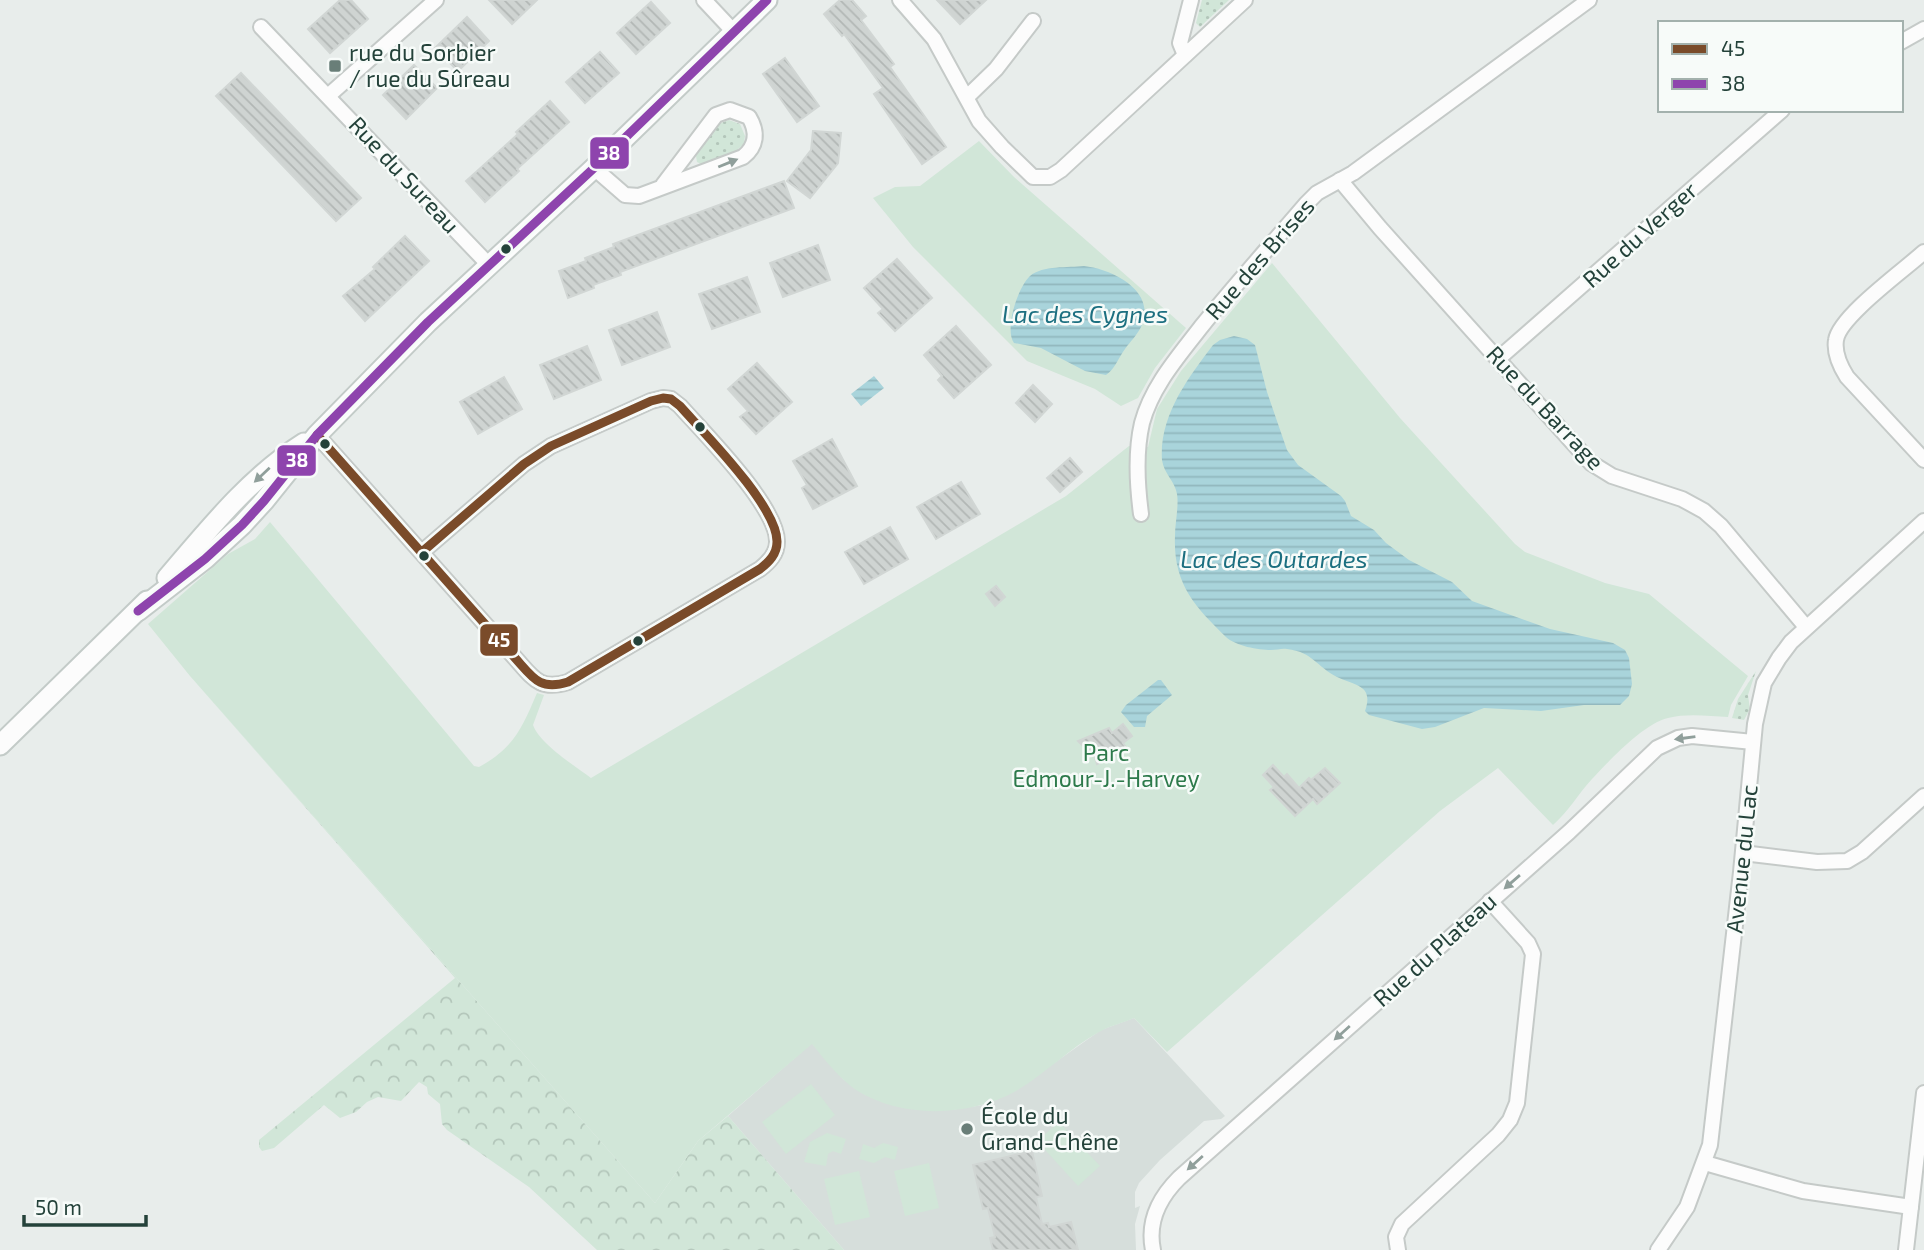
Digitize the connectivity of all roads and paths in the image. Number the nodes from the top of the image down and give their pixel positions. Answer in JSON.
{"nodes":[{"id":1,"x":436,"y":0,"type":"edge"},
{"id":2,"x":704,"y":0,"type":"edge"},
{"id":3,"x":767,"y":0,"type":"edge"},
{"id":4,"x":900,"y":0,"type":"edge"},
{"id":5,"x":1191,"y":0,"type":"edge"},
{"id":6,"x":1245,"y":0,"type":"edge"},
{"id":7,"x":1589,"y":0,"type":"edge"},
{"id":8,"x":1034,"y":21,"type":"dead end"},
{"id":9,"x":261,"y":27,"type":"dead end"},
{"id":10,"x":1924,"y":29,"type":"edge"},
{"id":11,"x":734,"y":32,"type":"junction"},
{"id":12,"x":1903,"y":41,"type":"edge"},
{"id":13,"x":1185,"y":55,"type":"junction"},
{"id":14,"x":328,"y":96,"type":"junction"},
{"id":15,"x":967,"y":97,"type":"junction"},
{"id":16,"x":1780,"y":112,"type":"edge"},
{"id":17,"x":594,"y":168,"type":"junction"},
{"id":18,"x":1340,"y":180,"type":"junction"},
{"id":19,"x":663,"y":185,"type":"junction"},
{"id":20,"x":1924,"y":252,"type":"edge"},
{"id":21,"x":488,"y":264,"type":"junction"},
{"id":22,"x":1498,"y":359,"type":"junction"},
{"id":23,"x":317,"y":435,"type":"junction"},
{"id":24,"x":1924,"y":460,"type":"edge"},
{"id":25,"x":1141,"y":514,"type":"dead end"},
{"id":26,"x":1924,"y":521,"type":"edge"},
{"id":27,"x":422,"y":552,"type":"junction"},
{"id":28,"x":1806,"y":627,"type":"junction"},
{"id":29,"x":1753,"y":741,"type":"junction"},
{"id":30,"x":0,"y":745,"type":"edge"},
{"id":31,"x":1924,"y":796,"type":"edge"},
{"id":32,"x":1743,"y":853,"type":"junction"},
{"id":33,"x":1490,"y":901,"type":"junction"},
{"id":34,"x":1924,"y":1093,"type":"edge"},
{"id":35,"x":1705,"y":1163,"type":"junction"},
{"id":36,"x":1911,"y":1207,"type":"junction"},
{"id":37,"x":1153,"y":1250,"type":"edge"},
{"id":38,"x":1398,"y":1250,"type":"edge"},
{"id":39,"x":1658,"y":1250,"type":"edge"},
{"id":40,"x":1906,"y":1250,"type":"edge"}],
"edges":[{"from":1,"to":14,"type":"street"},
{"from":2,"to":11,"type":"street"},
{"from":3,"to":11,"type":"street"},
{"from":4,"to":15,"type":"street"},
{"from":5,"to":13,"type":"street"},
{"from":6,"to":13,"type":"street"},
{"from":7,"to":18,"type":"street","name":"Rue des Brises"},
{"from":8,"to":15,"type":"street"},
{"from":9,"to":14,"type":"street","name":"Rue du Sureau"},
{"from":10,"to":12,"type":"street"},
{"from":11,"to":17,"type":"street"},
{"from":13,"to":15,"type":"street"},
{"from":14,"to":21,"type":"street","name":"Rue du Sureau"},
{"from":16,"to":22,"type":"street","name":"Rue du Verger"},
{"from":17,"to":19,"type":"street"},
{"from":17,"to":21,"type":"street"},
{"from":18,"to":22,"type":"street","name":"Rue du Barrage"},
{"from":18,"to":25,"type":"street","name":"Rue des Brises"},
{"from":19,"to":19,"type":"street","one_way":true},
{"from":20,"to":24,"type":"street"},
{"from":21,"to":23,"type":"street"},
{"from":22,"to":28,"type":"street","name":"Rue du Barrage"},
{"from":23,"to":27,"type":"street"},
{"from":23,"to":30,"type":"street"},
{"from":26,"to":28,"type":"street","name":"Avenue du Lac"},
{"from":27,"to":27,"type":"street"},
{"from":28,"to":29,"type":"street","name":"Avenue du Lac"},
{"from":29,"to":32,"type":"street","name":"Avenue du Lac"},
{"from":29,"to":33,"type":"street","name":"Rue du Plateau","one_way":true},
{"from":31,"to":32,"type":"street"},
{"from":32,"to":35,"type":"street","name":"Avenue du Lac"},
{"from":33,"to":37,"type":"street","name":"Rue du Plateau","one_way":true},
{"from":33,"to":38,"type":"street"},
{"from":34,"to":36,"type":"street"},
{"from":35,"to":36,"type":"street"},
{"from":35,"to":39,"type":"street","name":"Avenue du Lac"},
{"from":36,"to":40,"type":"street"}]}
